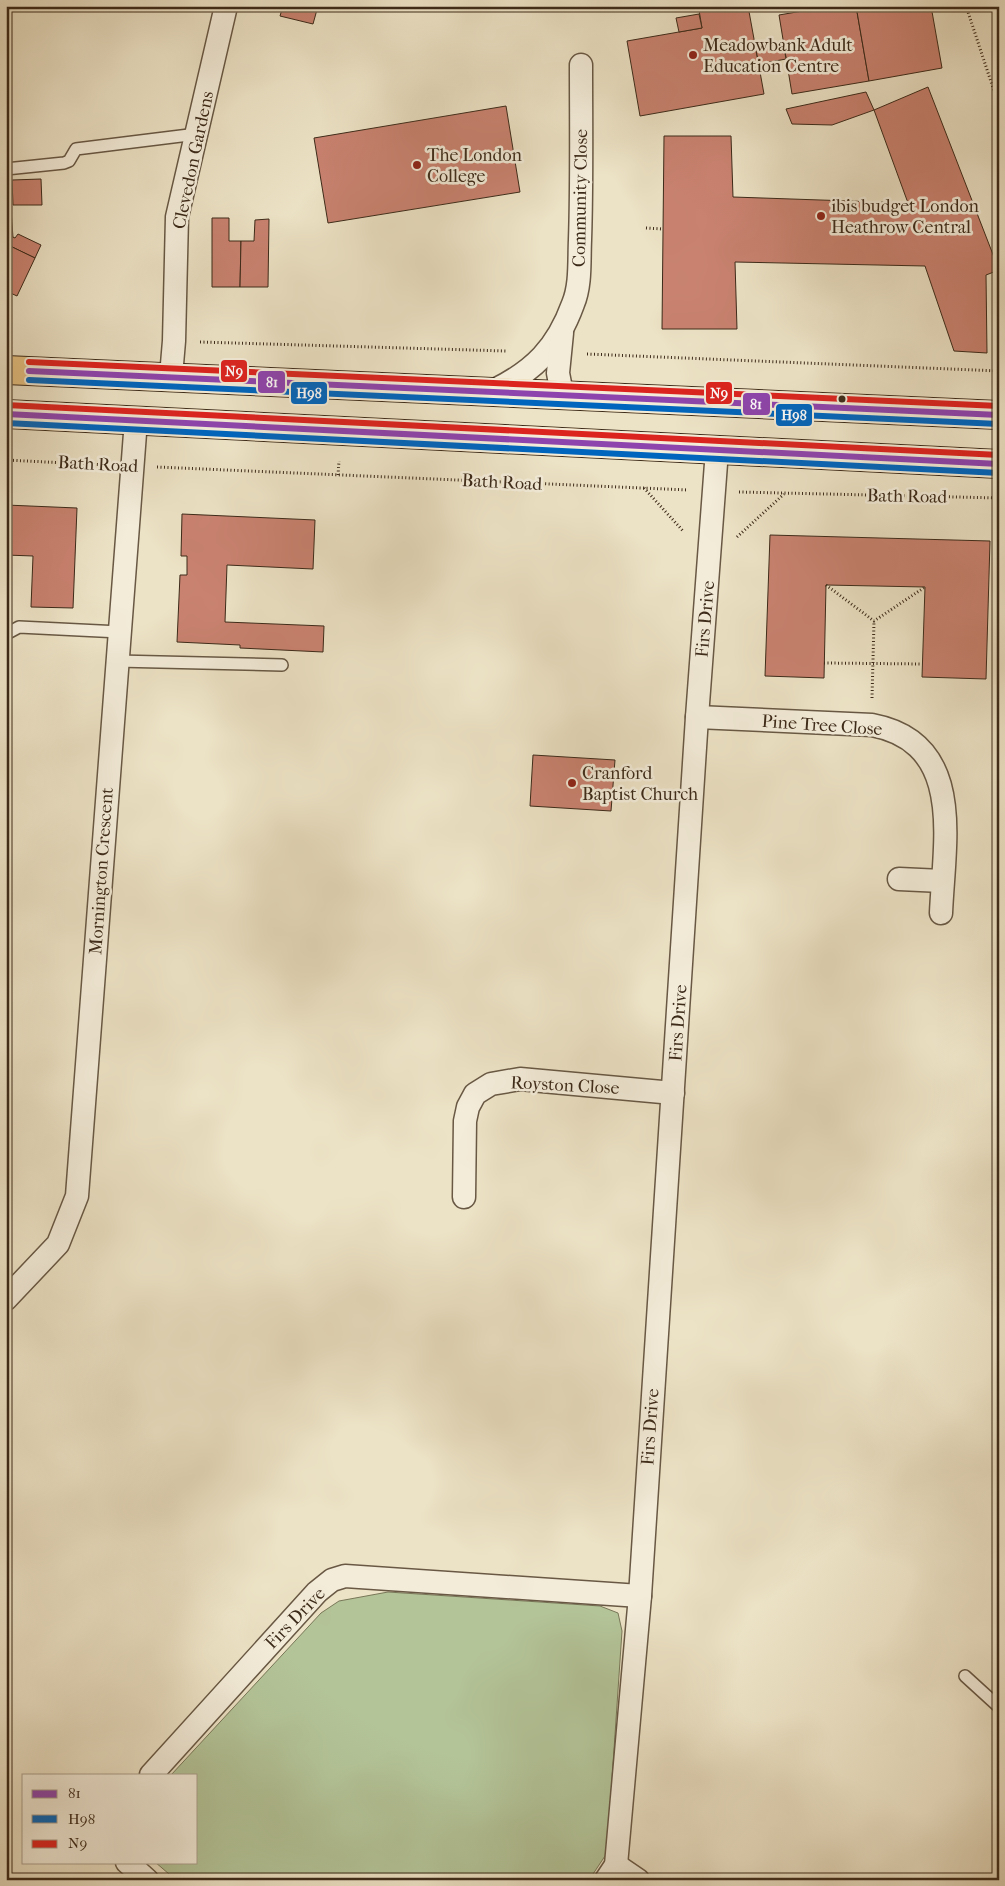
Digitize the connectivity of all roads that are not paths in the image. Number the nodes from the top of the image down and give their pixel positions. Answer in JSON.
{"nodes":[{"id":1,"x":226,"y":6,"type":"edge"},
{"id":2,"x":581,"y":65,"type":"dead end"},
{"id":3,"x":197,"y":134,"type":"junction"},
{"id":4,"x":6,"y":169,"type":"edge"},
{"id":5,"x":553,"y":352,"type":"junction"},
{"id":6,"x":6,"y":370,"type":"edge"},
{"id":7,"x":171,"y":376,"type":"junction"},
{"id":8,"x":493,"y":391,"type":"junction"},
{"id":9,"x":562,"y":394,"type":"junction"},
{"id":10,"x":6,"y":414,"type":"edge"},
{"id":11,"x":999,"y":415,"type":"edge"},
{"id":12,"x":136,"y":420,"type":"junction"},
{"id":13,"x":717,"y":450,"type":"junction"},
{"id":14,"x":999,"y":464,"type":"edge"},
{"id":15,"x":120,"y":632,"type":"junction"},
{"id":16,"x":6,"y":634,"type":"edge"},
{"id":17,"x":117,"y":661,"type":"junction"},
{"id":18,"x":282,"y":665,"type":"dead end"},
{"id":19,"x":697,"y":717,"type":"junction"},
{"id":20,"x":899,"y":878,"type":"dead end"},
{"id":21,"x":942,"y":881,"type":"junction"},
{"id":22,"x":941,"y":912,"type":"dead end"},
{"id":23,"x":673,"y":1093,"type":"junction"},
{"id":24,"x":464,"y":1198,"type":"dead end"},
{"id":25,"x":6,"y":1299,"type":"edge"},
{"id":26,"x":640,"y":1596,"type":"junction"},
{"id":27,"x":965,"y":1676,"type":"dead end"},
{"id":28,"x":999,"y":1707,"type":"edge"},
{"id":29,"x":152,"y":1774,"type":"edge"},
{"id":30,"x":129,"y":1864,"type":"edge"},
{"id":31,"x":611,"y":1872,"type":"edge"},
{"id":32,"x":147,"y":1880,"type":"edge"},
{"id":33,"x":638,"y":1880,"type":"edge"}],
"edges":[{"from":1,"to":3,"type":"street","name":"Clevedon Gardens"},
{"from":2,"to":5,"type":"street","name":"Community Close"},
{"from":3,"to":4,"type":"lane"},
{"from":3,"to":7,"type":"street","name":"Clevedon Gardens"},
{"from":5,"to":8,"type":"street","name":"Community Close"},
{"from":5,"to":9,"type":"street"},
{"from":6,"to":7,"type":"highway"},
{"from":7,"to":8,"type":"highway"},
{"from":8,"to":9,"type":"highway"},
{"from":9,"to":11,"type":"highway"},
{"from":10,"to":12,"type":"highway","name":"Bath Road"},
{"from":12,"to":13,"type":"highway","name":"Bath Road"},
{"from":12,"to":15,"type":"street","name":"Mornington Crescent"},
{"from":13,"to":14,"type":"highway","name":"Bath Road"},
{"from":13,"to":19,"type":"street","name":"Firs Drive"},
{"from":15,"to":16,"type":"lane"},
{"from":15,"to":17,"type":"street","name":"Mornington Crescent"},
{"from":17,"to":18,"type":"lane"},
{"from":17,"to":25,"type":"street","name":"Mornington Crescent"},
{"from":19,"to":21,"type":"street","name":"Pine Tree Close"},
{"from":19,"to":23,"type":"street","name":"Firs Drive"},
{"from":20,"to":21,"type":"street"},
{"from":21,"to":22,"type":"street","name":"Pine Tree Close"},
{"from":23,"to":24,"type":"street","name":"Royston Close"},
{"from":23,"to":26,"type":"street","name":"Firs Drive"},
{"from":26,"to":29,"type":"street","name":"Firs Drive"},
{"from":26,"to":31,"type":"street","name":"Firs Drive"},
{"from":27,"to":28,"type":"lane"},
{"from":30,"to":32,"type":"street"},
{"from":31,"to":33,"type":"street","name":"Firs Drive"}]}
